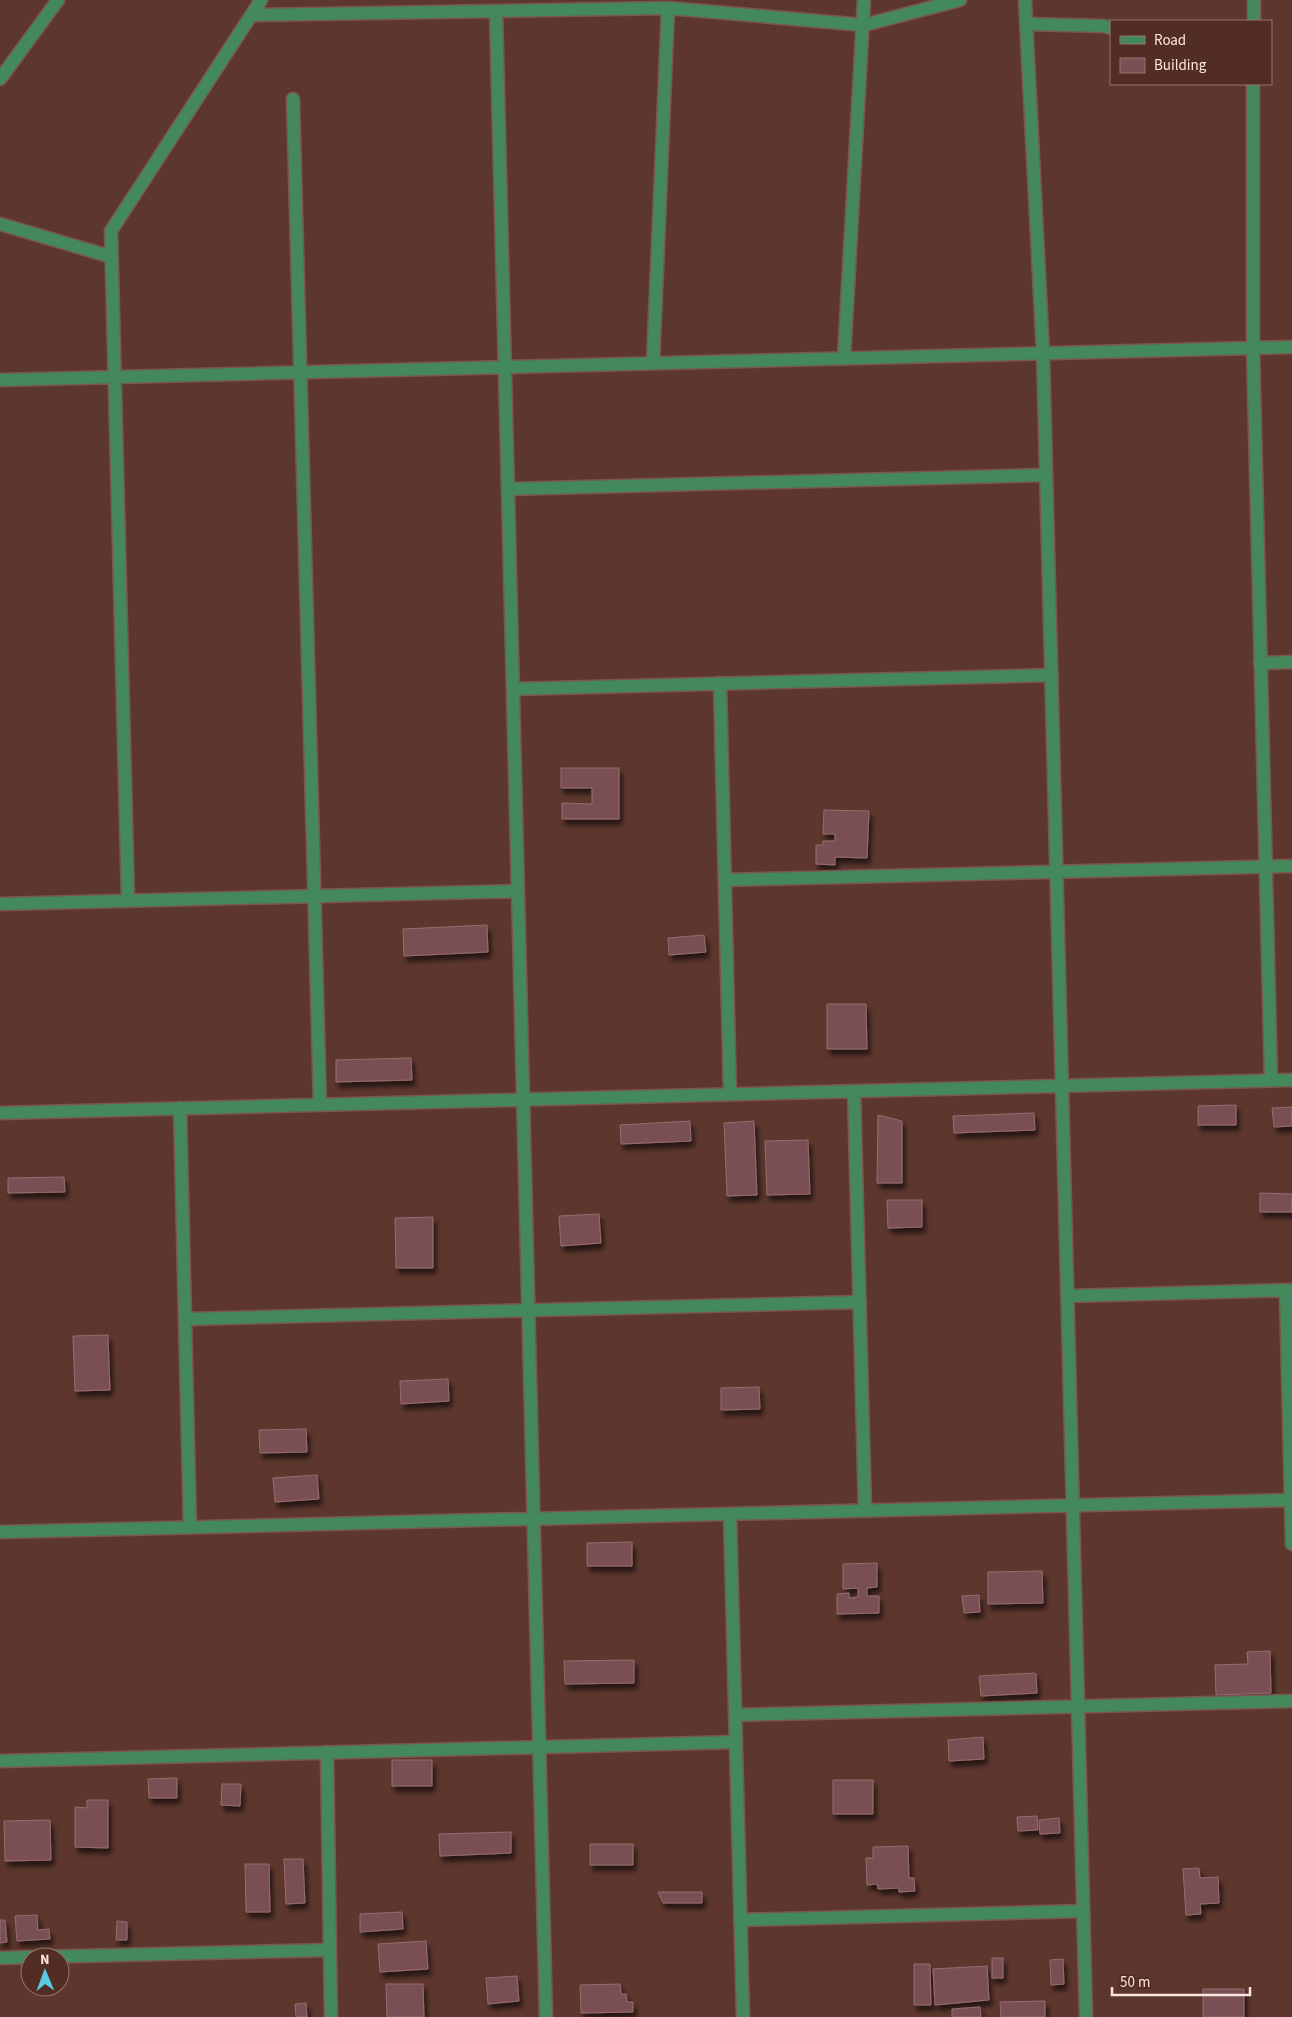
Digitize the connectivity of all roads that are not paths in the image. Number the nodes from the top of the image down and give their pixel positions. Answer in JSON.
{"nodes":[{"id":1,"x":58,"y":0,"type":"edge"},
{"id":2,"x":261,"y":0,"type":"edge"},
{"id":3,"x":864,"y":0,"type":"edge"},
{"id":4,"x":960,"y":0,"type":"edge"},
{"id":5,"x":1025,"y":0,"type":"edge"},
{"id":6,"x":1254,"y":0,"type":"edge"},
{"id":7,"x":614,"y":4,"type":"edge"},
{"id":8,"x":668,"y":8,"type":"junction"},
{"id":9,"x":496,"y":11,"type":"junction"},
{"id":10,"x":252,"y":14,"type":"junction"},
{"id":11,"x":1254,"y":20,"type":"edge"},
{"id":12,"x":1027,"y":24,"type":"junction"},
{"id":13,"x":864,"y":25,"type":"junction"},
{"id":14,"x":1110,"y":28,"type":"edge"},
{"id":15,"x":0,"y":79,"type":"edge"},
{"id":16,"x":1254,"y":85,"type":"edge"},
{"id":17,"x":293,"y":99,"type":"dead end"},
{"id":18,"x":0,"y":224,"type":"edge"},
{"id":19,"x":112,"y":257,"type":"junction"},
{"id":20,"x":1292,"y":347,"type":"edge"},
{"id":21,"x":1252,"y":348,"type":"junction"},
{"id":22,"x":1044,"y":353,"type":"junction"},
{"id":23,"x":844,"y":358,"type":"junction"},
{"id":24,"x":653,"y":363,"type":"junction"},
{"id":25,"x":505,"y":367,"type":"junction"},
{"id":26,"x":300,"y":372,"type":"junction"},
{"id":27,"x":115,"y":377,"type":"junction"},
{"id":28,"x":0,"y":380,"type":"edge"},
{"id":29,"x":1046,"y":476,"type":"junction"},
{"id":30,"x":508,"y":489,"type":"junction"},
{"id":31,"x":1292,"y":662,"type":"edge"},
{"id":32,"x":1260,"y":663,"type":"junction"},
{"id":33,"x":1052,"y":675,"type":"junction"},
{"id":34,"x":720,"y":683,"type":"junction"},
{"id":35,"x":513,"y":689,"type":"junction"},
{"id":36,"x":1292,"y":866,"type":"edge"},
{"id":37,"x":1266,"y":867,"type":"junction"},
{"id":38,"x":1057,"y":872,"type":"junction"},
{"id":39,"x":725,"y":880,"type":"junction"},
{"id":40,"x":518,"y":891,"type":"junction"},
{"id":41,"x":315,"y":896,"type":"junction"},
{"id":42,"x":128,"y":901,"type":"junction"},
{"id":43,"x":0,"y":904,"type":"edge"},
{"id":44,"x":1271,"y":1080,"type":"junction"},
{"id":45,"x":1292,"y":1080,"type":"edge"},
{"id":46,"x":1062,"y":1086,"type":"junction"},
{"id":47,"x":854,"y":1091,"type":"junction"},
{"id":48,"x":730,"y":1094,"type":"junction"},
{"id":49,"x":523,"y":1099,"type":"junction"},
{"id":50,"x":320,"y":1105,"type":"junction"},
{"id":51,"x":180,"y":1108,"type":"junction"},
{"id":52,"x":0,"y":1113,"type":"edge"},
{"id":53,"x":1289,"y":1290,"type":"edge"},
{"id":54,"x":1067,"y":1296,"type":"junction"},
{"id":55,"x":860,"y":1302,"type":"junction"},
{"id":56,"x":528,"y":1311,"type":"junction"},
{"id":57,"x":185,"y":1320,"type":"junction"},
{"id":58,"x":1291,"y":1500,"type":"edge"},
{"id":59,"x":1072,"y":1506,"type":"junction"},
{"id":60,"x":865,"y":1511,"type":"junction"},
{"id":61,"x":730,"y":1514,"type":"junction"},
{"id":62,"x":534,"y":1519,"type":"junction"},
{"id":63,"x":190,"y":1528,"type":"junction"},
{"id":64,"x":0,"y":1532,"type":"edge"},
{"id":65,"x":1292,"y":1544,"type":"edge"},
{"id":66,"x":1292,"y":1701,"type":"edge"},
{"id":67,"x":1078,"y":1707,"type":"junction"},
{"id":68,"x":735,"y":1715,"type":"junction"},
{"id":69,"x":736,"y":1742,"type":"junction"},
{"id":70,"x":539,"y":1747,"type":"junction"},
{"id":71,"x":327,"y":1752,"type":"junction"},
{"id":72,"x":0,"y":1761,"type":"edge"},
{"id":73,"x":1083,"y":1911,"type":"junction"},
{"id":74,"x":740,"y":1920,"type":"junction"},
{"id":75,"x":330,"y":1950,"type":"junction"},
{"id":76,"x":70,"y":1956,"type":"edge"},
{"id":77,"x":20,"y":1957,"type":"edge"},
{"id":78,"x":0,"y":1958,"type":"edge"},
{"id":79,"x":330,"y":2017,"type":"edge"},
{"id":80,"x":546,"y":2017,"type":"edge"},
{"id":81,"x":742,"y":2017,"type":"edge"},
{"id":82,"x":1086,"y":2017,"type":"edge"}],
"edges":[{"from":1,"to":15,"type":"street"},
{"from":2,"to":10,"type":"street"},
{"from":3,"to":13,"type":"street"},
{"from":4,"to":13,"type":"street"},
{"from":5,"to":12,"type":"street"},
{"from":6,"to":11,"type":"street"},
{"from":7,"to":8,"type":"street"},
{"from":7,"to":9,"type":"street"},
{"from":8,"to":13,"type":"street"},
{"from":8,"to":24,"type":"street"},
{"from":9,"to":10,"type":"street"},
{"from":9,"to":25,"type":"street"},
{"from":10,"to":19,"type":"street"},
{"from":12,"to":14,"type":"street"},
{"from":12,"to":22,"type":"street"},
{"from":13,"to":23,"type":"street"},
{"from":16,"to":21,"type":"street"},
{"from":17,"to":26,"type":"street"},
{"from":18,"to":19,"type":"street"},
{"from":19,"to":27,"type":"street"},
{"from":20,"to":21,"type":"street"},
{"from":21,"to":22,"type":"street"},
{"from":21,"to":32,"type":"street"},
{"from":22,"to":23,"type":"street"},
{"from":22,"to":29,"type":"street"},
{"from":23,"to":24,"type":"street"},
{"from":24,"to":25,"type":"street"},
{"from":25,"to":26,"type":"street"},
{"from":25,"to":30,"type":"street"},
{"from":26,"to":27,"type":"street"},
{"from":26,"to":41,"type":"street"},
{"from":27,"to":28,"type":"street"},
{"from":27,"to":42,"type":"street"},
{"from":29,"to":30,"type":"street"},
{"from":29,"to":33,"type":"street"},
{"from":30,"to":35,"type":"street"},
{"from":31,"to":32,"type":"street"},
{"from":32,"to":37,"type":"street"},
{"from":33,"to":34,"type":"street"},
{"from":33,"to":38,"type":"street"},
{"from":34,"to":35,"type":"street"},
{"from":34,"to":39,"type":"street"},
{"from":35,"to":40,"type":"street"},
{"from":36,"to":37,"type":"street"},
{"from":37,"to":38,"type":"street"},
{"from":37,"to":44,"type":"street"},
{"from":38,"to":39,"type":"street"},
{"from":38,"to":46,"type":"street"},
{"from":39,"to":48,"type":"street"},
{"from":40,"to":41,"type":"street"},
{"from":40,"to":49,"type":"street"},
{"from":41,"to":42,"type":"street"},
{"from":41,"to":50,"type":"street"},
{"from":42,"to":43,"type":"street"},
{"from":44,"to":45,"type":"street"},
{"from":44,"to":46,"type":"street"},
{"from":46,"to":47,"type":"street"},
{"from":46,"to":54,"type":"street"},
{"from":47,"to":48,"type":"street"},
{"from":47,"to":55,"type":"street"},
{"from":48,"to":49,"type":"street"},
{"from":49,"to":50,"type":"street"},
{"from":49,"to":56,"type":"street"},
{"from":50,"to":51,"type":"street"},
{"from":51,"to":52,"type":"street"},
{"from":51,"to":57,"type":"street"},
{"from":53,"to":54,"type":"street"},
{"from":53,"to":58,"type":"street"},
{"from":54,"to":59,"type":"street"},
{"from":55,"to":56,"type":"street"},
{"from":55,"to":60,"type":"street"},
{"from":56,"to":57,"type":"street"},
{"from":56,"to":62,"type":"street"},
{"from":57,"to":63,"type":"street"},
{"from":58,"to":59,"type":"street"},
{"from":58,"to":65,"type":"street"},
{"from":59,"to":60,"type":"street"},
{"from":59,"to":67,"type":"street"},
{"from":60,"to":61,"type":"street"},
{"from":61,"to":62,"type":"street"},
{"from":61,"to":68,"type":"street"},
{"from":62,"to":63,"type":"street"},
{"from":62,"to":70,"type":"street"},
{"from":63,"to":64,"type":"street"},
{"from":66,"to":67,"type":"street"},
{"from":67,"to":68,"type":"street"},
{"from":67,"to":73,"type":"street"},
{"from":68,"to":69,"type":"street"},
{"from":69,"to":70,"type":"street"},
{"from":69,"to":74,"type":"street"},
{"from":70,"to":71,"type":"street"},
{"from":70,"to":80,"type":"street"},
{"from":71,"to":72,"type":"street"},
{"from":71,"to":75,"type":"street"},
{"from":73,"to":74,"type":"street"},
{"from":73,"to":82,"type":"street"},
{"from":74,"to":81,"type":"street"},
{"from":75,"to":76,"type":"street"},
{"from":75,"to":79,"type":"street"},
{"from":77,"to":78,"type":"street"}]}
